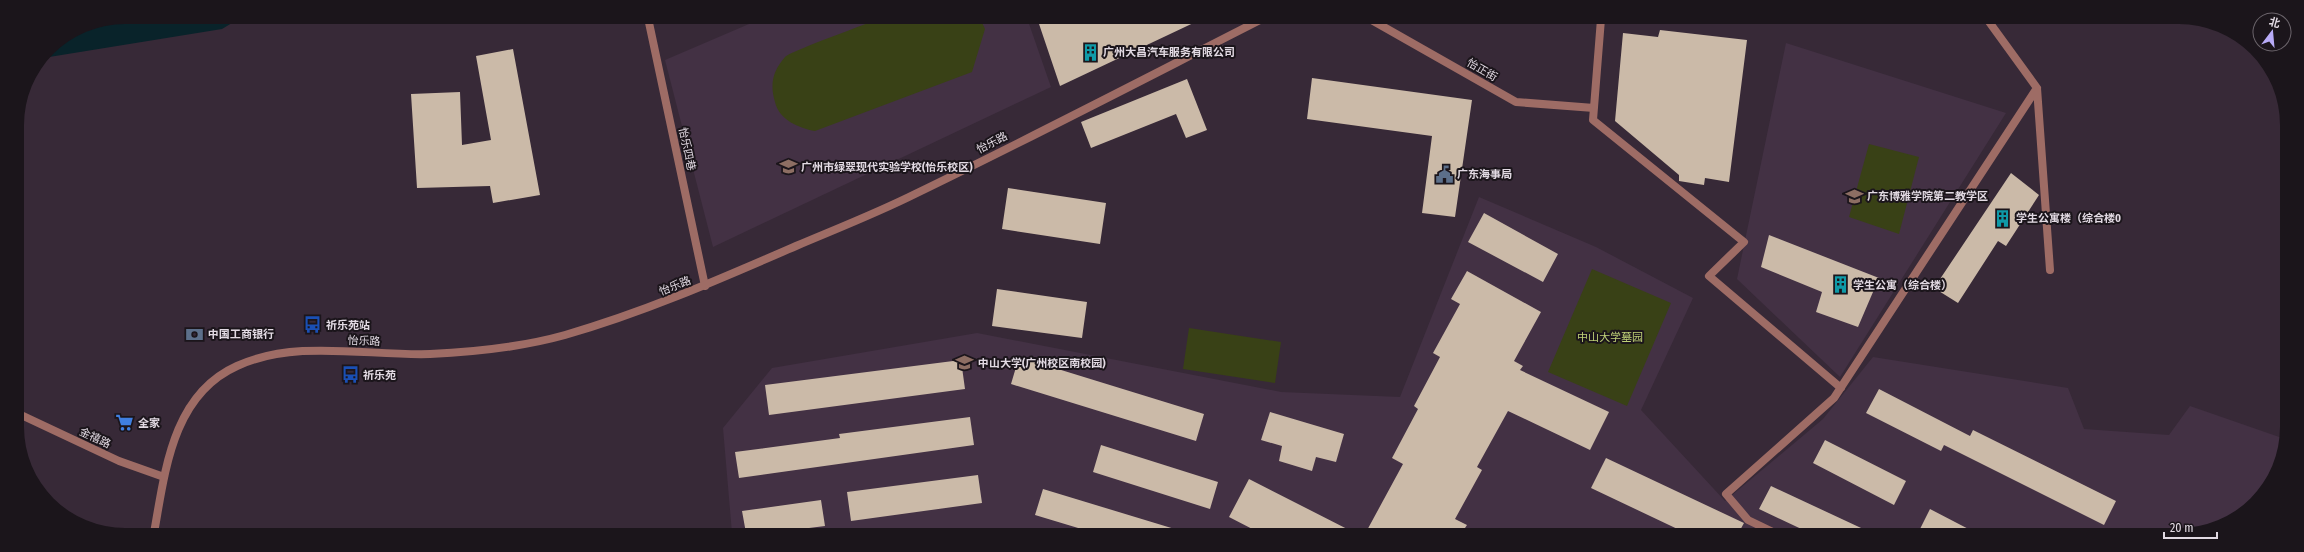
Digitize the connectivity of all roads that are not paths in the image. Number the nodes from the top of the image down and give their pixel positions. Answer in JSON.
{"nodes":[{"id":1,"x":649,"y":24,"type":"edge"},
{"id":2,"x":1252,"y":24,"type":"edge"},
{"id":3,"x":1379,"y":24,"type":"edge"},
{"id":4,"x":1601,"y":24,"type":"edge"},
{"id":5,"x":1991,"y":24,"type":"edge"},
{"id":6,"x":2037,"y":88,"type":"junction"},
{"id":7,"x":1594,"y":108,"type":"junction"},
{"id":8,"x":2050,"y":270,"type":"dead end"},
{"id":9,"x":705,"y":286,"type":"junction"},
{"id":10,"x":1841,"y":388,"type":"junction"},
{"id":11,"x":24,"y":416,"type":"edge"},
{"id":12,"x":164,"y":477,"type":"junction"},
{"id":13,"x":155,"y":528,"type":"edge"},
{"id":14,"x":1765,"y":528,"type":"edge"}],
"edges":[{"from":1,"to":9,"type":"street","name":"怡乐四巷"},
{"from":2,"to":9,"type":"street","name":"怡乐路"},
{"from":3,"to":7,"type":"street","name":"怡正街"},
{"from":4,"to":7,"type":"street"},
{"from":5,"to":6,"type":"street"},
{"from":6,"to":8,"type":"street"},
{"from":6,"to":10,"type":"street"},
{"from":7,"to":10,"type":"street"},
{"from":9,"to":12,"type":"street","name":"怡乐路"},
{"from":10,"to":14,"type":"street"},
{"from":11,"to":12,"type":"street","name":"金禧路"},
{"from":12,"to":13,"type":"street","name":"怡乐路"}]}
